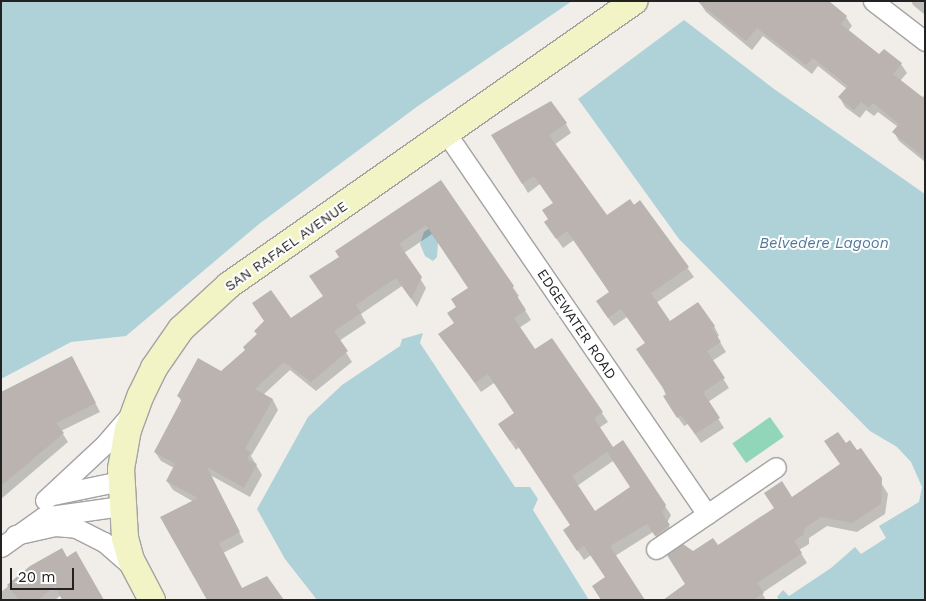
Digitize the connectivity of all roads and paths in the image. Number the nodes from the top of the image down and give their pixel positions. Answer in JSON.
{"nodes":[{"id":1,"x":635,"y":1,"type":"edge"},
{"id":2,"x":873,"y":1,"type":"edge"},
{"id":3,"x":925,"y":42,"type":"edge"},
{"id":4,"x":446,"y":133,"type":"junction"},
{"id":5,"x":136,"y":407,"type":"junction"},
{"id":6,"x":776,"y":467,"type":"dead end"},
{"id":7,"x":120,"y":493,"type":"junction"},
{"id":8,"x":45,"y":500,"type":"junction"},
{"id":9,"x":707,"y":514,"type":"junction"},
{"id":10,"x":8,"y":541,"type":"edge"},
{"id":11,"x":656,"y":549,"type":"dead end"},
{"id":12,"x":136,"y":570,"type":"junction"},
{"id":13,"x":152,"y":600,"type":"edge"}],
"edges":[{"from":1,"to":4,"type":"street","name":"SAN RAFAEL AVENUE"},
{"from":2,"to":3,"type":"street"},
{"from":4,"to":5,"type":"street","name":"SAN RAFAEL AVENUE"},
{"from":4,"to":9,"type":"street","name":"EDGEWATER ROAD"},
{"from":5,"to":7,"type":"street","name":"SAN RAFAEL AVENUE"},
{"from":5,"to":8,"type":"street"},
{"from":6,"to":9,"type":"street"},
{"from":7,"to":8,"type":"street"},
{"from":7,"to":10,"type":"street"},
{"from":7,"to":12,"type":"street","name":"SAN RAFAEL AVENUE"},
{"from":8,"to":10,"type":"street"},
{"from":9,"to":11,"type":"street"},
{"from":10,"to":12,"type":"street"},
{"from":12,"to":13,"type":"street","name":"SAN RAFAEL AVENUE"}]}
